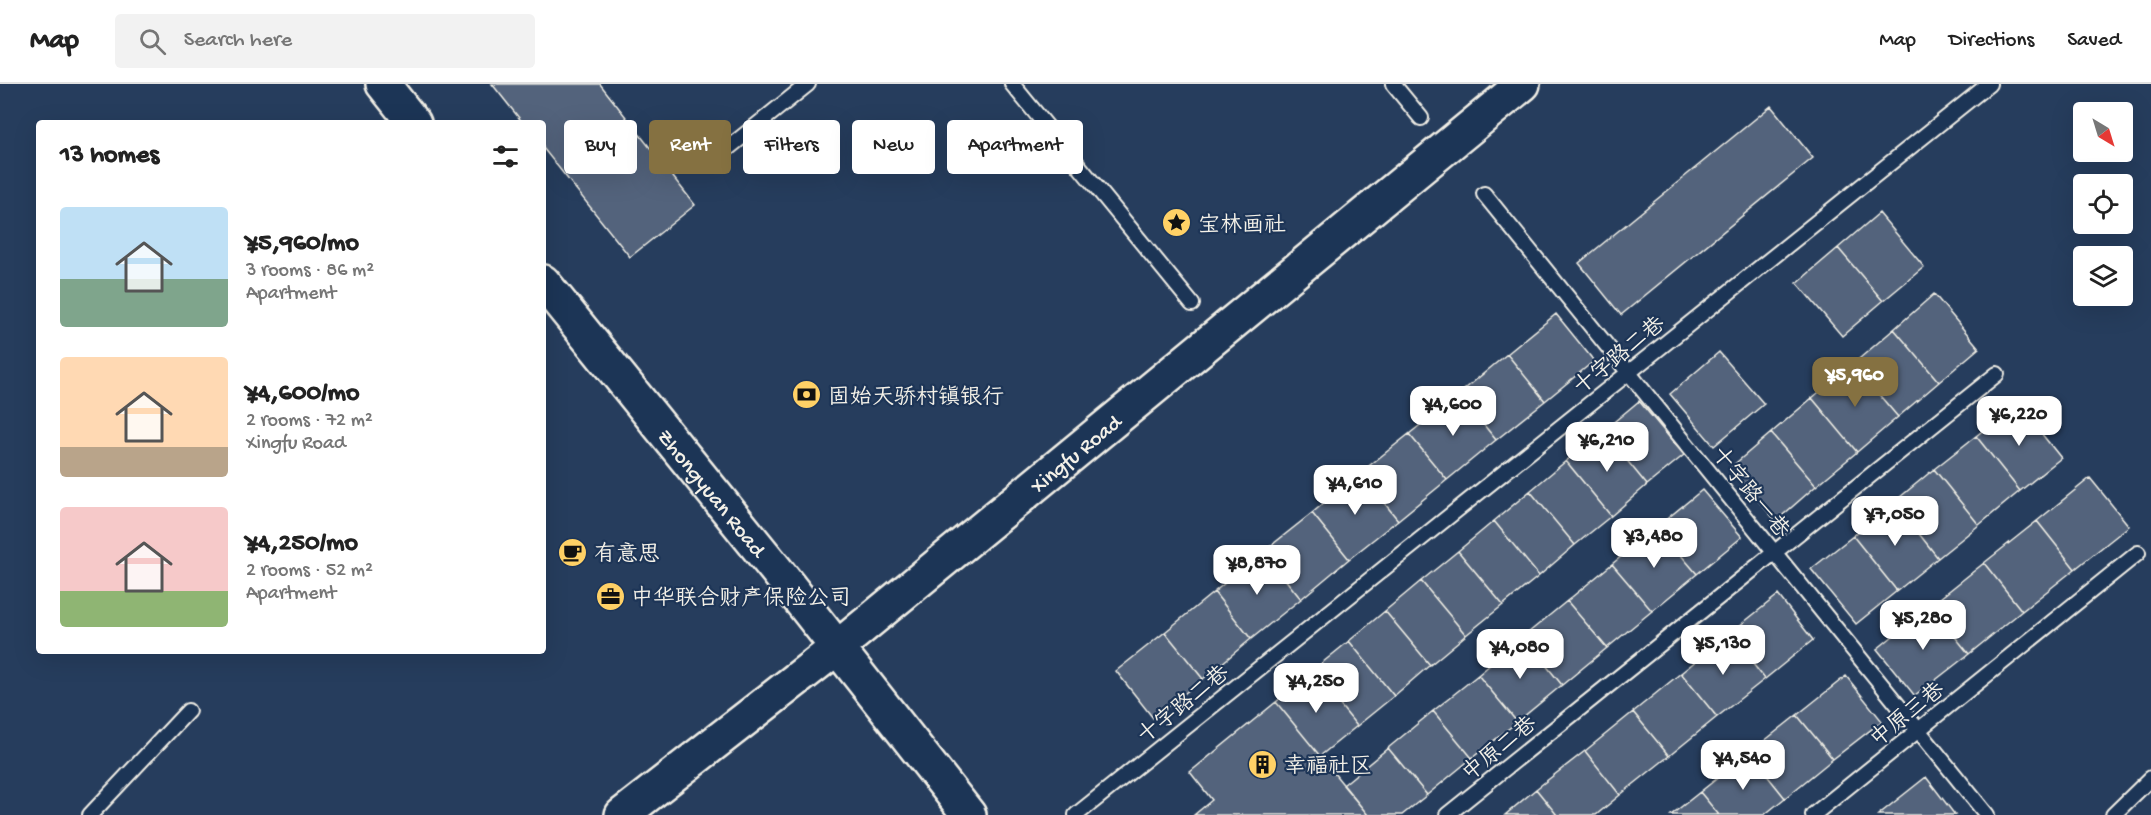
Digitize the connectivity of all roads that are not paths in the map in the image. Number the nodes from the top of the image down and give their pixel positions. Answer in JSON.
{"nodes":[{"id":1,"x":383,"y":84,"type":"edge"},
{"id":2,"x":808,"y":84,"type":"edge"},
{"id":3,"x":1012,"y":84,"type":"edge"},
{"id":4,"x":1393,"y":84,"type":"edge"},
{"id":5,"x":1522,"y":84,"type":"edge"},
{"id":6,"x":1989,"y":84,"type":"edge"},
{"id":7,"x":1420,"y":118,"type":"dead end"},
{"id":8,"x":412,"y":120,"type":"edge"},
{"id":9,"x":731,"y":146,"type":"edge"},
{"id":10,"x":1484,"y":194,"type":"dead end"},
{"id":11,"x":546,"y":286,"type":"edge"},
{"id":12,"x":1192,"y":304,"type":"dead end"},
{"id":13,"x":1629,"y":372,"type":"junction"},
{"id":14,"x":1997,"y":374,"type":"dead end"},
{"id":15,"x":1775,"y":553,"type":"junction"},
{"id":16,"x":2138,"y":553,"type":"dead end"},
{"id":17,"x":838,"y":647,"type":"junction"},
{"id":18,"x":188,"y":711,"type":"dead end"},
{"id":19,"x":1919,"y":730,"type":"junction"},
{"id":20,"x":2151,"y":778,"type":"edge"},
{"id":21,"x":90,"y":815,"type":"edge"},
{"id":22,"x":622,"y":815,"type":"edge"},
{"id":23,"x":969,"y":815,"type":"edge"},
{"id":24,"x":1076,"y":815,"type":"edge"},
{"id":25,"x":1447,"y":815,"type":"edge"},
{"id":26,"x":1813,"y":815,"type":"edge"},
{"id":27,"x":1988,"y":815,"type":"edge"},
{"id":28,"x":2113,"y":815,"type":"edge"}],
"edges":[{"from":1,"to":8,"type":"street"},
{"from":2,"to":9,"type":"lane"},
{"from":3,"to":12,"type":"lane"},
{"from":4,"to":7,"type":"lane"},
{"from":5,"to":17,"type":"street","name":"Xingfu Road"},
{"from":6,"to":13,"type":"lane","name":"十字路二巷"},
{"from":10,"to":13,"type":"lane","name":"十字路一巷"},
{"from":11,"to":17,"type":"street","name":"Zhongyuan Road"},
{"from":13,"to":15,"type":"lane","name":"十字路一巷"},
{"from":13,"to":24,"type":"lane","name":"十字路二巷"},
{"from":14,"to":15,"type":"lane","name":"中原二巷"},
{"from":15,"to":19,"type":"lane","name":"十字路一巷"},
{"from":15,"to":25,"type":"lane","name":"中原二巷"},
{"from":16,"to":19,"type":"lane","name":"中原三巷"},
{"from":17,"to":22,"type":"street","name":"Xingfu Road"},
{"from":17,"to":23,"type":"street","name":"Zhongyuan Road"},
{"from":18,"to":21,"type":"lane"},
{"from":19,"to":26,"type":"lane","name":"中原三巷"},
{"from":19,"to":27,"type":"lane","name":"十字路一巷"},
{"from":20,"to":28,"type":"lane"}]}
